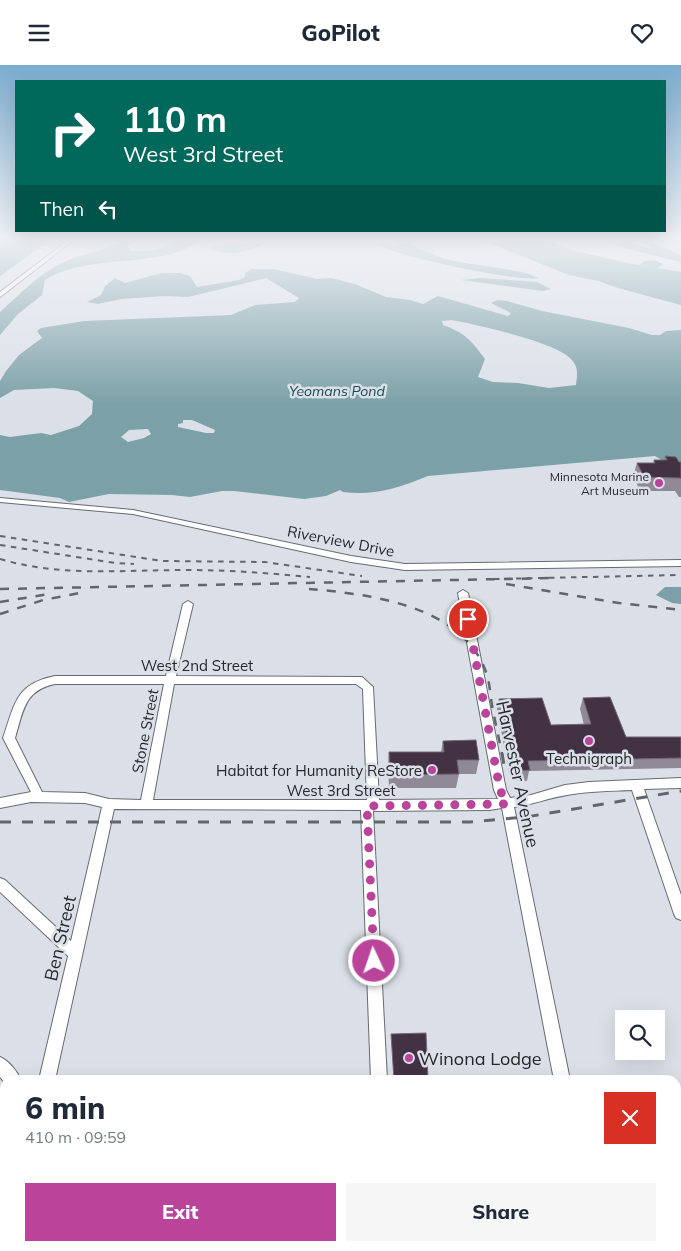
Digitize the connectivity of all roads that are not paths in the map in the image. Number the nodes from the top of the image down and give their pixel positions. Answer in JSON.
{"nodes":[{"id":1,"x":0,"y":501,"type":"edge"},
{"id":2,"x":681,"y":563,"type":"edge"},
{"id":3,"x":463,"y":593,"type":"dead end"},
{"id":4,"x":188,"y":604,"type":"dead end"},
{"id":5,"x":170,"y":679,"type":"junction"},
{"id":6,"x":681,"y":783,"type":"edge"},
{"id":7,"x":637,"y":785,"type":"junction"},
{"id":8,"x":39,"y":798,"type":"junction"},
{"id":9,"x":0,"y":803,"type":"edge"},
{"id":10,"x":109,"y":804,"type":"junction"},
{"id":11,"x":507,"y":804,"type":"junction"},
{"id":12,"x":146,"y":805,"type":"junction"},
{"id":13,"x":370,"y":806,"type":"junction"},
{"id":14,"x":0,"y":884,"type":"edge"},
{"id":15,"x":681,"y":914,"type":"edge"},
{"id":16,"x":75,"y":953,"type":"junction"},
{"id":17,"x":0,"y":1065,"type":"edge"},
{"id":18,"x":9,"y":1075,"type":"edge"},
{"id":19,"x":48,"y":1075,"type":"edge"},
{"id":20,"x":379,"y":1075,"type":"edge"},
{"id":21,"x":561,"y":1075,"type":"edge"}],
"edges":[{"from":1,"to":2,"type":"street","name":"Riverview Drive"},
{"from":3,"to":11,"type":"street","name":"Harvester Avenue"},
{"from":4,"to":5,"type":"street","name":"Stone Street"},
{"from":5,"to":8,"type":"street","name":"West 2nd Street"},
{"from":5,"to":12,"type":"street","name":"Stone Street"},
{"from":5,"to":13,"type":"street","name":"West 2nd Street"},
{"from":6,"to":7,"type":"street","name":"West 3rd Street"},
{"from":7,"to":11,"type":"street","name":"West 3rd Street"},
{"from":7,"to":15,"type":"street"},
{"from":8,"to":9,"type":"street","name":"West 3rd Street"},
{"from":8,"to":10,"type":"street","name":"West 3rd Street"},
{"from":10,"to":12,"type":"street","name":"West 3rd Street"},
{"from":10,"to":16,"type":"street","name":"Ben Street"},
{"from":11,"to":13,"type":"street","name":"West 3rd Street"},
{"from":11,"to":21,"type":"street","name":"Harvester Avenue"},
{"from":12,"to":13,"type":"street","name":"West 3rd Street"},
{"from":13,"to":20,"type":"street"},
{"from":14,"to":16,"type":"street"},
{"from":16,"to":19,"type":"street","name":"Ben Street"},
{"from":17,"to":18,"type":"street"}]}
